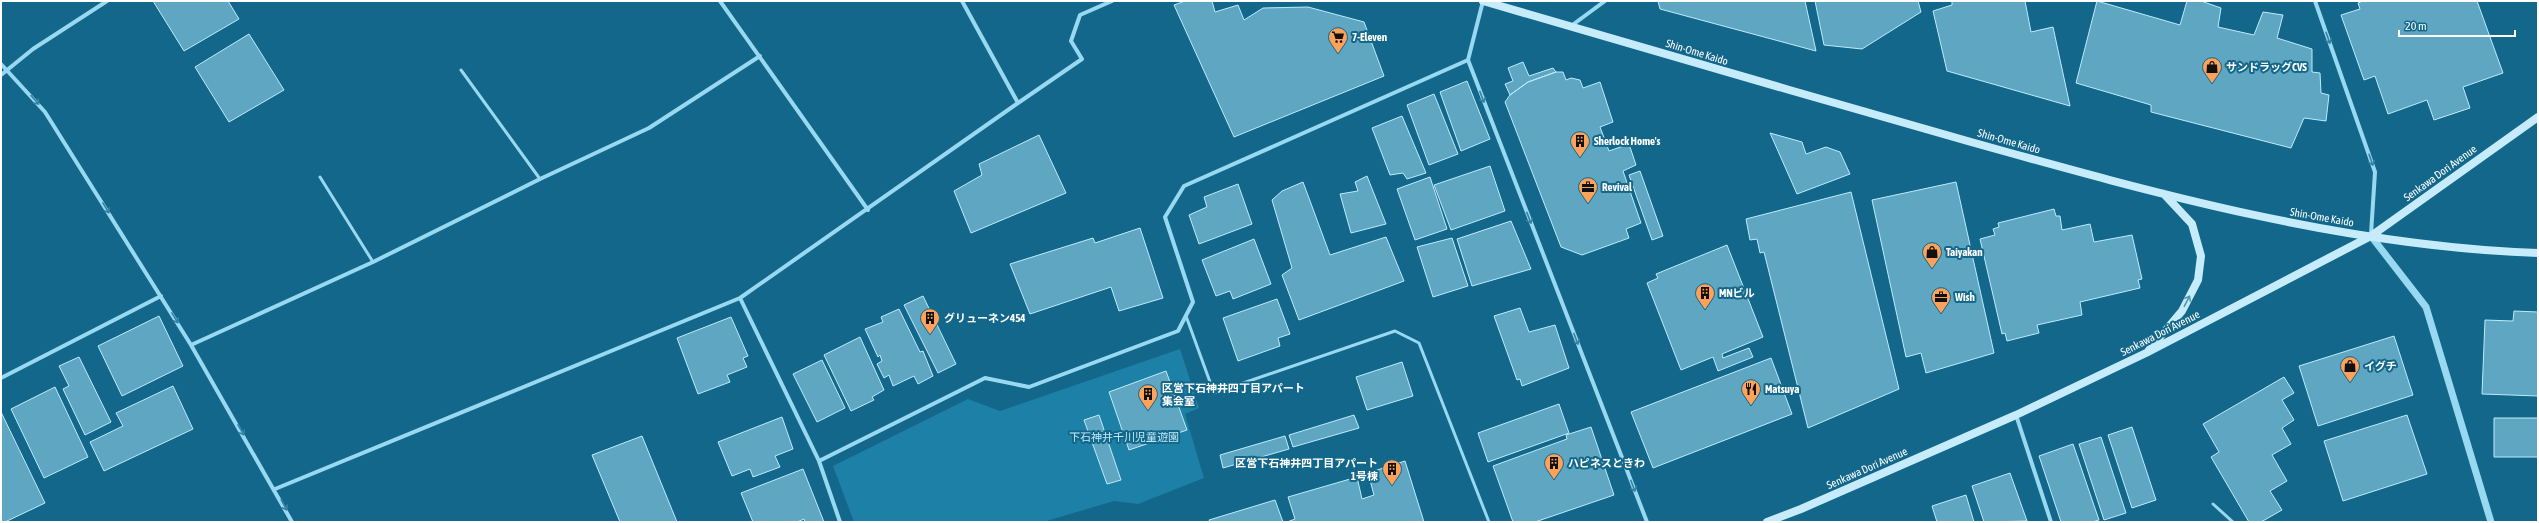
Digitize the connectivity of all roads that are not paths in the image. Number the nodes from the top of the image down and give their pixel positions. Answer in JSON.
{"nodes":[{"id":1,"x":107,"y":1,"type":"edge"},
{"id":2,"x":720,"y":1,"type":"edge"},
{"id":3,"x":962,"y":1,"type":"edge"},
{"id":4,"x":1112,"y":1,"type":"edge"},
{"id":5,"x":1483,"y":1,"type":"edge"},
{"id":6,"x":1605,"y":1,"type":"edge"},
{"id":7,"x":2315,"y":1,"type":"edge"},
{"id":8,"x":1570,"y":26,"type":"junction"},
{"id":9,"x":760,"y":56,"type":"junction"},
{"id":10,"x":1468,"y":60,"type":"junction"},
{"id":11,"x":1,"y":64,"type":"edge"},
{"id":12,"x":461,"y":70,"type":"dead end"},
{"id":13,"x":9,"y":71,"type":"junction"},
{"id":14,"x":1,"y":75,"type":"edge"},
{"id":15,"x":1018,"y":104,"type":"junction"},
{"id":16,"x":2538,"y":117,"type":"edge"},
{"id":17,"x":320,"y":177,"type":"dead end"},
{"id":18,"x":540,"y":179,"type":"junction"},
{"id":19,"x":2164,"y":194,"type":"junction"},
{"id":20,"x":868,"y":210,"type":"junction"},
{"id":21,"x":2371,"y":236,"type":"junction"},
{"id":22,"x":2538,"y":253,"type":"edge"},
{"id":23,"x":373,"y":262,"type":"junction"},
{"id":24,"x":161,"y":296,"type":"junction"},
{"id":25,"x":740,"y":298,"type":"junction"},
{"id":26,"x":1186,"y":316,"type":"junction"},
{"id":27,"x":191,"y":345,"type":"junction"},
{"id":28,"x":2146,"y":353,"type":"junction"},
{"id":29,"x":1,"y":378,"type":"edge"},
{"id":30,"x":2016,"y":415,"type":"junction"},
{"id":31,"x":819,"y":461,"type":"junction"},
{"id":32,"x":275,"y":489,"type":"junction"},
{"id":33,"x":2213,"y":504,"type":"dead end"},
{"id":34,"x":292,"y":522,"type":"edge"},
{"id":35,"x":840,"y":522,"type":"edge"},
{"id":36,"x":1489,"y":522,"type":"edge"},
{"id":37,"x":1647,"y":522,"type":"edge"},
{"id":38,"x":1767,"y":522,"type":"edge"},
{"id":39,"x":2051,"y":522,"type":"edge"},
{"id":40,"x":2233,"y":522,"type":"edge"},
{"id":41,"x":2491,"y":522,"type":"edge"}],
"edges":[{"from":1,"to":13,"type":"street"},
{"from":2,"to":9,"type":"street"},
{"from":3,"to":15,"type":"street"},
{"from":4,"to":15,"type":"street"},
{"from":5,"to":8,"type":"main road","name":"Shin-Ome Kaido"},
{"from":5,"to":10,"type":"street"},
{"from":6,"to":8,"type":"street"},
{"from":7,"to":21,"type":"street","one_way":true},
{"from":8,"to":19,"type":"main road","name":"Shin-Ome Kaido"},
{"from":9,"to":18,"type":"street"},
{"from":9,"to":20,"type":"street"},
{"from":10,"to":26,"type":"street"},
{"from":10,"to":37,"type":"street","one_way":true},
{"from":11,"to":13,"type":"street"},
{"from":12,"to":18,"type":"lane"},
{"from":13,"to":14,"type":"street"},
{"from":13,"to":24,"type":"street","one_way":true},
{"from":15,"to":20,"type":"street"},
{"from":16,"to":21,"type":"main road","name":"Senkawa Dori Avenue"},
{"from":17,"to":23,"type":"lane"},
{"from":18,"to":23,"type":"street"},
{"from":19,"to":21,"type":"main road","name":"Shin-Ome Kaido"},
{"from":28,"to":19,"type":"main road","one_way":true},
{"from":20,"to":25,"type":"street"},
{"from":21,"to":22,"type":"main road","name":"Shin-Ome Kaido"},
{"from":21,"to":28,"type":"main road","name":"Senkawa Dori Avenue"},
{"from":21,"to":41,"type":"street"},
{"from":23,"to":27,"type":"street"},
{"from":24,"to":27,"type":"street","one_way":true},
{"from":24,"to":29,"type":"street"},
{"from":25,"to":31,"type":"street"},
{"from":25,"to":32,"type":"street"},
{"from":26,"to":31,"type":"street"},
{"from":26,"to":36,"type":"lane"},
{"from":27,"to":32,"type":"street","one_way":true},
{"from":28,"to":30,"type":"main road","name":"Senkawa Dori Avenue"},
{"from":30,"to":38,"type":"main road","name":"Senkawa Dori Avenue"},
{"from":30,"to":39,"type":"street"},
{"from":31,"to":35,"type":"street"},
{"from":32,"to":34,"type":"street","one_way":true},
{"from":33,"to":40,"type":"lane"}]}
